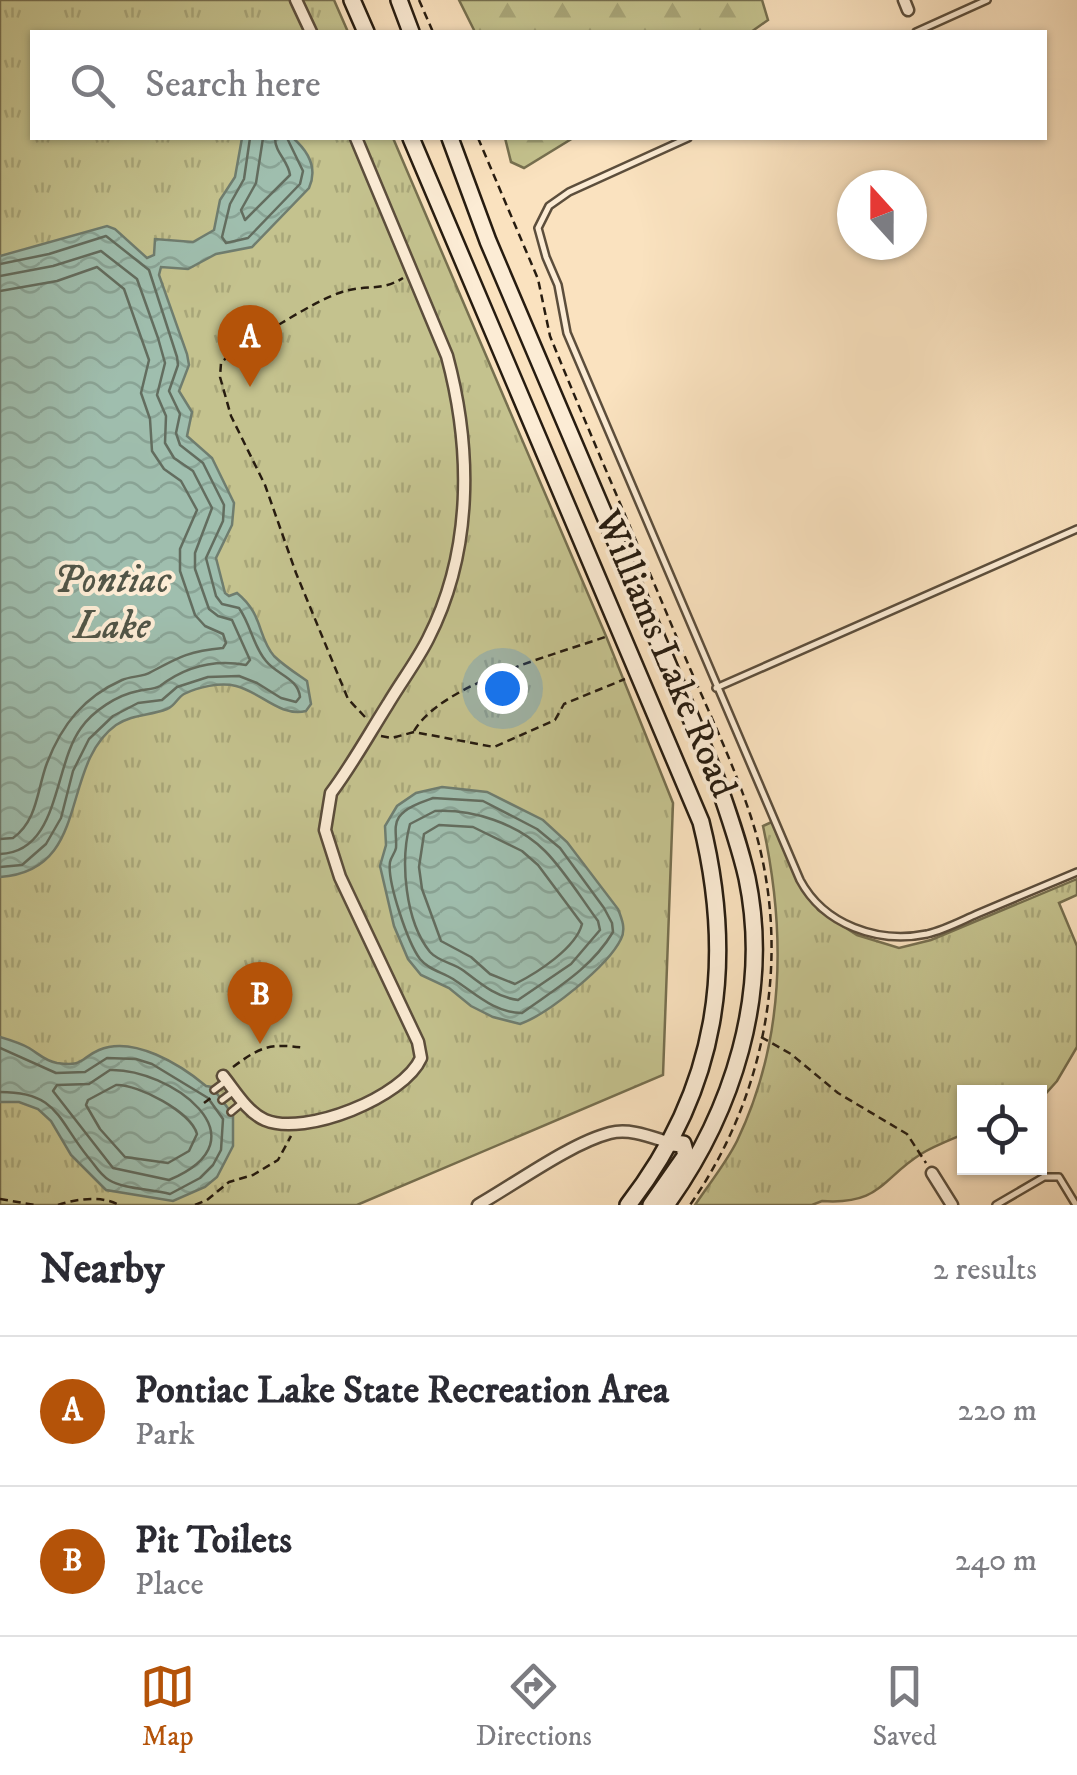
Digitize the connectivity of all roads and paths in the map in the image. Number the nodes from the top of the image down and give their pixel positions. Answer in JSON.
{"nodes":[{"id":1,"x":296,"y":0,"type":"edge"},
{"id":2,"x":352,"y":0,"type":"edge"},
{"id":3,"x":399,"y":0,"type":"edge"},
{"id":4,"x":420,"y":0,"type":"edge"},
{"id":5,"x":986,"y":0,"type":"edge"},
{"id":6,"x":310,"y":30,"type":"edge"},
{"id":7,"x":365,"y":30,"type":"edge"},
{"id":8,"x":411,"y":30,"type":"edge"},
{"id":9,"x":432,"y":30,"type":"edge"},
{"id":10,"x":920,"y":30,"type":"edge"},
{"id":11,"x":357,"y":140,"type":"edge"},
{"id":12,"x":412,"y":140,"type":"edge"},
{"id":13,"x":451,"y":140,"type":"edge"},
{"id":14,"x":684,"y":140,"type":"edge"},
{"id":15,"x":412,"y":271,"type":"junction"},
{"id":16,"x":1077,"y":529,"type":"edge"},
{"id":17,"x":606,"y":636,"type":"dead end"},
{"id":18,"x":625,"y":680,"type":"dead end"},
{"id":19,"x":716,"y":688,"type":"junction"},
{"id":20,"x":373,"y":729,"type":"junction"},
{"id":21,"x":414,"y":732,"type":"junction"},
{"id":22,"x":1077,"y":872,"type":"edge"},
{"id":23,"x":761,"y":1037,"type":"dead end"},
{"id":24,"x":305,"y":1048,"type":"dead end"},
{"id":25,"x":224,"y":1078,"type":"junction"},
{"id":26,"x":214,"y":1090,"type":"dead end"},
{"id":27,"x":234,"y":1091,"type":"junction"},
{"id":28,"x":222,"y":1100,"type":"dead end"},
{"id":29,"x":243,"y":1102,"type":"junction"},
{"id":30,"x":231,"y":1112,"type":"dead end"},
{"id":31,"x":297,"y":1126,"type":"junction"},
{"id":32,"x":672,"y":1143,"type":"junction"},
{"id":33,"x":932,"y":1173,"type":"joint"},
{"id":34,"x":0,"y":1199,"type":"edge"},
{"id":35,"x":632,"y":1202,"type":"edge"},
{"id":36,"x":36,"y":1205,"type":"edge"},
{"id":37,"x":58,"y":1205,"type":"edge"},
{"id":38,"x":119,"y":1205,"type":"edge"},
{"id":39,"x":194,"y":1205,"type":"edge"},
{"id":40,"x":478,"y":1205,"type":"edge"},
{"id":41,"x":651,"y":1205,"type":"edge"},
{"id":42,"x":666,"y":1205,"type":"edge"},
{"id":43,"x":952,"y":1205,"type":"edge"},
{"id":44,"x":996,"y":1205,"type":"edge"},
{"id":45,"x":1076,"y":1205,"type":"edge"}],
"edges":[{"from":1,"to":6,"type":"street"},
{"from":2,"to":7,"type":"main road"},
{"from":3,"to":8,"type":"main road"},
{"from":4,"to":9,"type":"path"},
{"from":5,"to":10,"type":"lane"},
{"from":11,"to":15,"type":"street"},
{"from":12,"to":32,"type":"main road","name":"Williams Lake Road"},
{"from":13,"to":42,"type":"main road","name":"Williams Lake Road"},
{"from":14,"to":19,"type":"lane"},
{"from":15,"to":20,"type":"street"},
{"from":15,"to":20,"type":"path"},
{"from":16,"to":19,"type":"lane"},
{"from":17,"to":21,"type":"path"},
{"from":18,"to":21,"type":"path"},
{"from":19,"to":22,"type":"lane"},
{"from":20,"to":21,"type":"path"},
{"from":20,"to":31,"type":"street"},
{"from":23,"to":33,"type":"path"},
{"from":24,"to":25,"type":"path"},
{"from":25,"to":26,"type":"lane"},
{"from":25,"to":27,"type":"street"},
{"from":27,"to":28,"type":"lane"},
{"from":27,"to":29,"type":"street"},
{"from":29,"to":30,"type":"lane"},
{"from":29,"to":31,"type":"street"},
{"from":31,"to":39,"type":"path"},
{"from":32,"to":35,"type":"main road","name":"Williams Lake Road"},
{"from":32,"to":40,"type":"street"},
{"from":32,"to":41,"type":"main road"},
{"from":33,"to":43,"type":"street"},
{"from":34,"to":36,"type":"path"},
{"from":37,"to":38,"type":"path"},
{"from":44,"to":45,"type":"lane"}]}
